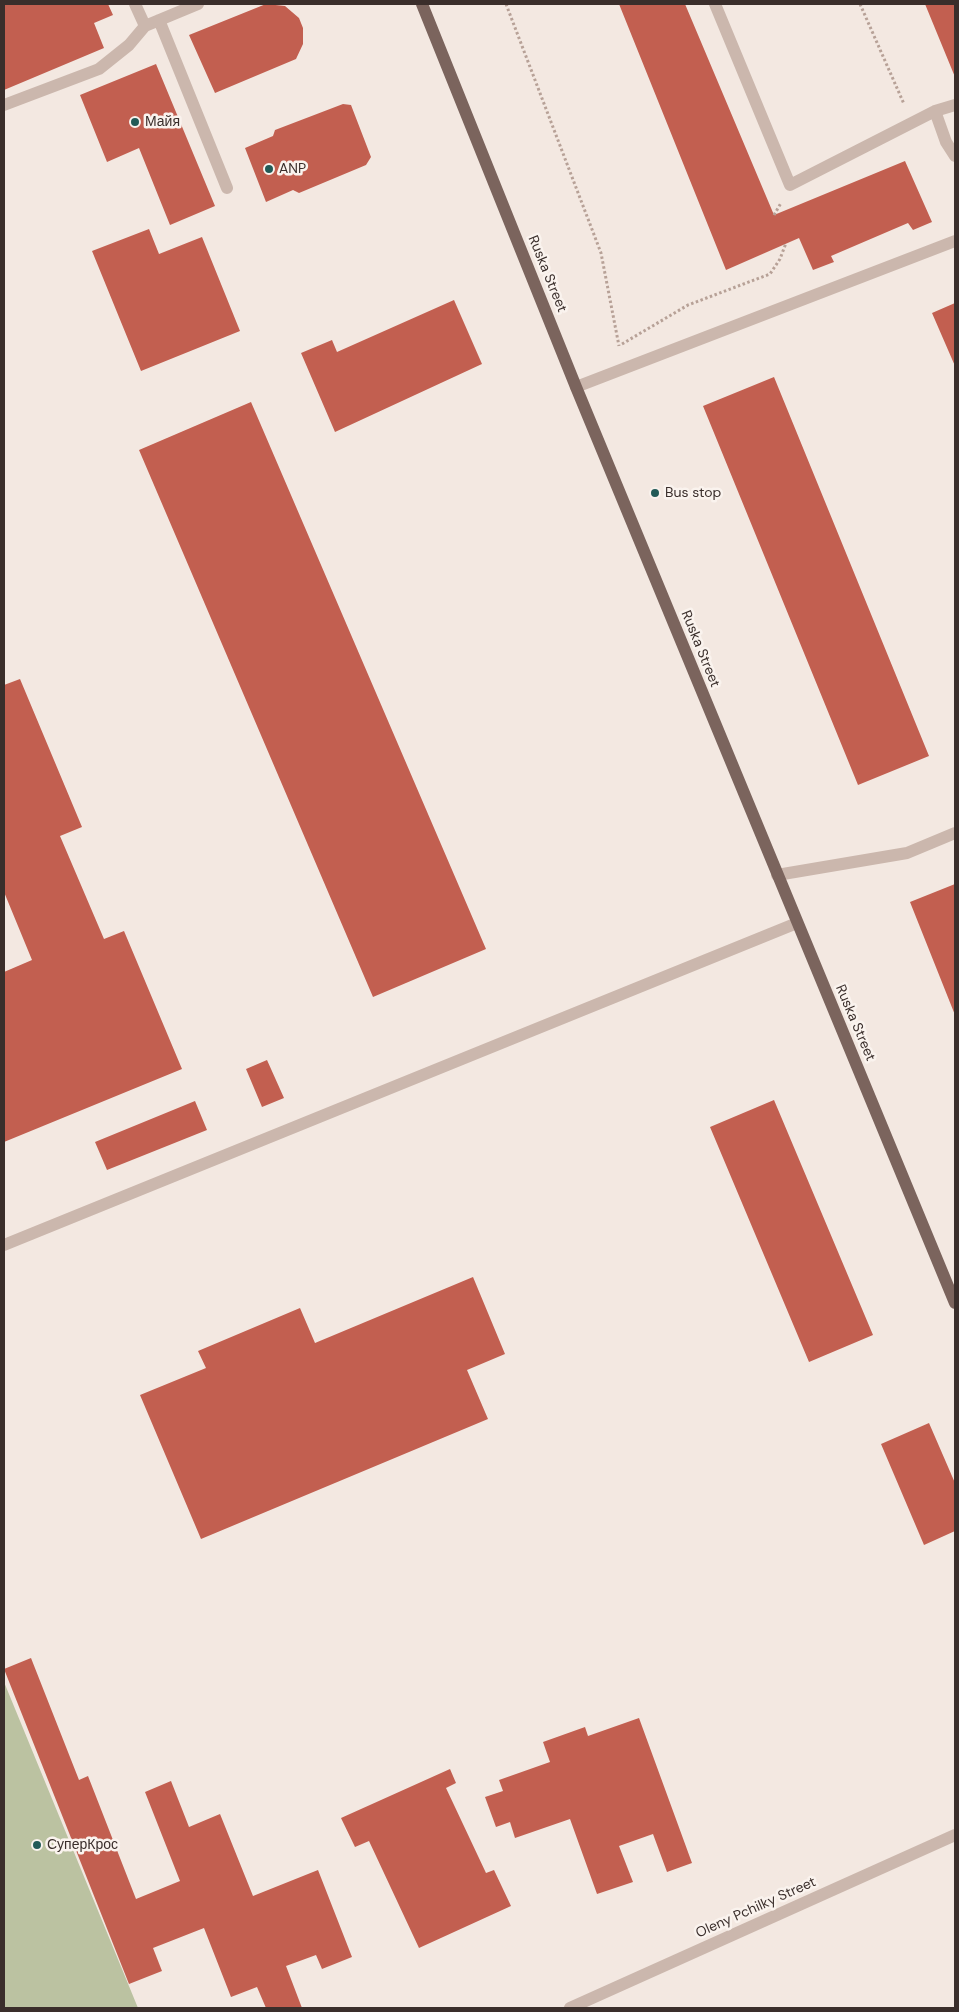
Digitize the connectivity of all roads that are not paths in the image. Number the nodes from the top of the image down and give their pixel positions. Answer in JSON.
{"nodes":[{"id":1,"x":135,"y":4,"type":"edge"},
{"id":2,"x":198,"y":4,"type":"edge"},
{"id":3,"x":422,"y":4,"type":"edge"},
{"id":4,"x":715,"y":4,"type":"edge"},
{"id":5,"x":160,"y":20,"type":"junction"},
{"id":6,"x":145,"y":26,"type":"junction"},
{"id":7,"x":4,"y":105,"type":"edge"},
{"id":8,"x":955,"y":105,"type":"edge"},
{"id":9,"x":935,"y":111,"type":"junction"},
{"id":10,"x":955,"y":156,"type":"edge"},
{"id":11,"x":227,"y":188,"type":"dead end"},
{"id":12,"x":955,"y":241,"type":"edge"},
{"id":13,"x":576,"y":388,"type":"junction"},
{"id":14,"x":955,"y":833,"type":"edge"},
{"id":15,"x":777,"y":875,"type":"junction"},
{"id":16,"x":797,"y":923,"type":"junction"},
{"id":17,"x":4,"y":1245,"type":"edge"},
{"id":18,"x":955,"y":1303,"type":"edge"},
{"id":19,"x":955,"y":1835,"type":"edge"},
{"id":20,"x":570,"y":2008,"type":"edge"}],
"edges":[{"from":1,"to":6,"type":"street"},
{"from":2,"to":5,"type":"street"},
{"from":3,"to":13,"type":"main road","name":"Ruska Street"},
{"from":4,"to":9,"type":"street"},
{"from":5,"to":6,"type":"street"},
{"from":5,"to":11,"type":"street"},
{"from":6,"to":7,"type":"street"},
{"from":8,"to":9,"type":"street"},
{"from":9,"to":10,"type":"street"},
{"from":12,"to":13,"type":"street"},
{"from":13,"to":15,"type":"main road","name":"Ruska Street"},
{"from":14,"to":15,"type":"street"},
{"from":15,"to":16,"type":"main road","name":"Ruska Street"},
{"from":16,"to":17,"type":"street"},
{"from":16,"to":18,"type":"main road","name":"Ruska Street"},
{"from":19,"to":20,"type":"street","name":"Oleny Pchilky Street"}]}
